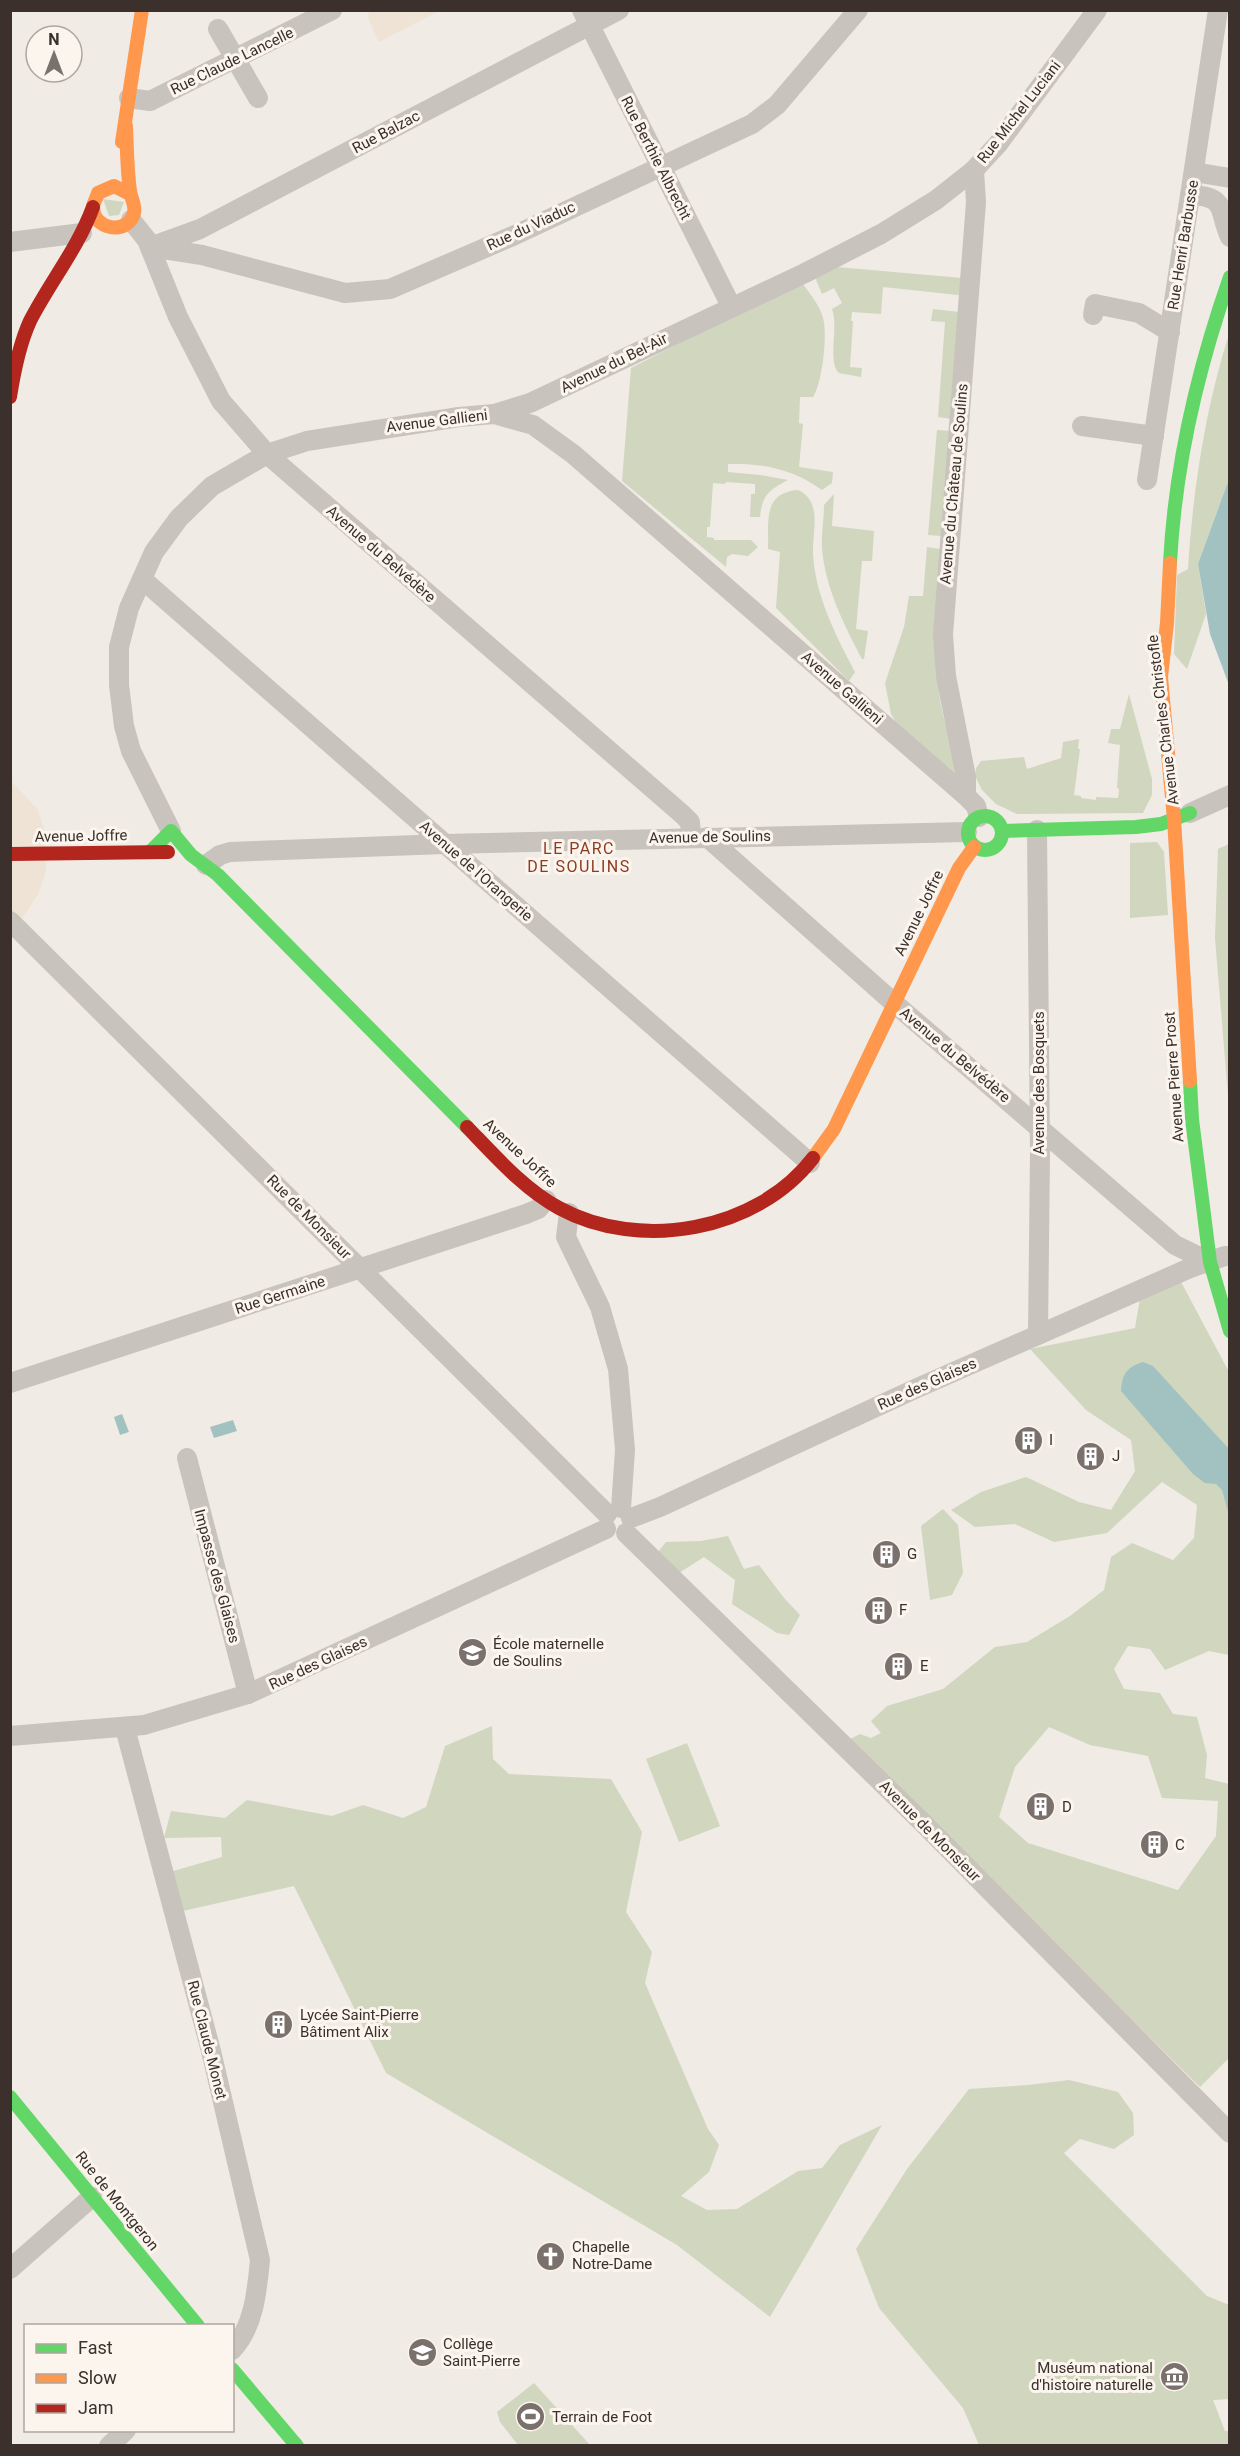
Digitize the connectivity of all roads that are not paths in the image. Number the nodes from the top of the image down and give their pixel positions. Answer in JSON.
{"nodes":[{"id":1,"x":142,"y":10,"type":"edge"},
{"id":2,"x":332,"y":10,"type":"edge"},
{"id":3,"x":620,"y":10,"type":"edge"},
{"id":4,"x":858,"y":10,"type":"edge"},
{"id":5,"x":1097,"y":10,"type":"edge"},
{"id":6,"x":1218,"y":10,"type":"edge"},
{"id":7,"x":586,"y":18,"type":"edge"},
{"id":8,"x":218,"y":29,"type":"dead end"},
{"id":9,"x":236,"y":60,"type":"junction"},
{"id":10,"x":129,"y":98,"type":"junction"},
{"id":11,"x":258,"y":98,"type":"dead end"},
{"id":12,"x":126,"y":126,"type":"junction"},
{"id":13,"x":661,"y":166,"type":"junction"},
{"id":14,"x":974,"y":171,"type":"junction"},
{"id":15,"x":1194,"y":172,"type":"junction"},
{"id":16,"x":1230,"y":178,"type":"edge"},
{"id":17,"x":111,"y":187,"type":"junction"},
{"id":18,"x":130,"y":194,"type":"junction"},
{"id":19,"x":1190,"y":195,"type":"junction"},
{"id":20,"x":93,"y":207,"type":"junction"},
{"id":21,"x":131,"y":220,"type":"junction"},
{"id":22,"x":109,"y":228,"type":"junction"},
{"id":23,"x":1230,"y":237,"type":"edge"},
{"id":24,"x":10,"y":242,"type":"edge"},
{"id":25,"x":86,"y":242,"type":"junction"},
{"id":26,"x":150,"y":247,"type":"junction"},
{"id":27,"x":1230,"y":277,"type":"edge"},
{"id":28,"x":731,"y":306,"type":"junction"},
{"id":29,"x":1094,"y":315,"type":"dead end"},
{"id":30,"x":19,"y":329,"type":"edge"},
{"id":31,"x":1170,"y":332,"type":"junction"},
{"id":32,"x":10,"y":397,"type":"edge"},
{"id":33,"x":494,"y":414,"type":"junction"},
{"id":34,"x":1082,"y":426,"type":"dead end"},
{"id":35,"x":1154,"y":436,"type":"junction"},
{"id":36,"x":267,"y":454,"type":"junction"},
{"id":37,"x":1147,"y":480,"type":"dead end"},
{"id":38,"x":142,"y":579,"type":"junction"},
{"id":39,"x":1167,"y":623,"type":"junction"},
{"id":40,"x":1179,"y":716,"type":"dead end"},
{"id":41,"x":1230,"y":795,"type":"edge"},
{"id":42,"x":966,"y":796,"type":"junction"},
{"id":43,"x":1186,"y":814,"type":"junction"},
{"id":44,"x":1037,"y":830,"type":"junction"},
{"id":45,"x":171,"y":831,"type":"junction"},
{"id":46,"x":1002,"y":831,"type":"junction"},
{"id":47,"x":973,"y":832,"type":"junction"},
{"id":48,"x":699,"y":837,"type":"junction"},
{"id":49,"x":445,"y":844,"type":"junction"},
{"id":50,"x":152,"y":851,"type":"junction"},
{"id":51,"x":10,"y":854,"type":"edge"},
{"id":52,"x":199,"y":860,"type":"junction"},
{"id":53,"x":10,"y":921,"type":"edge"},
{"id":54,"x":1196,"y":946,"type":"dead end"},
{"id":55,"x":894,"y":1003,"type":"junction"},
{"id":56,"x":1040,"y":1127,"type":"junction"},
{"id":57,"x":810,"y":1163,"type":"junction"},
{"id":58,"x":546,"y":1200,"type":"junction"},
{"id":59,"x":570,"y":1213,"type":"junction"},
{"id":60,"x":1222,"y":1263,"type":"edge"},
{"id":61,"x":361,"y":1269,"type":"junction"},
{"id":62,"x":1230,"y":1331,"type":"edge"},
{"id":63,"x":1038,"y":1335,"type":"junction"},
{"id":64,"x":10,"y":1383,"type":"edge"},
{"id":65,"x":187,"y":1458,"type":"dead end"},
{"id":66,"x":618,"y":1520,"type":"junction"},
{"id":67,"x":248,"y":1694,"type":"junction"},
{"id":68,"x":125,"y":1728,"type":"junction"},
{"id":69,"x":10,"y":1736,"type":"edge"},
{"id":70,"x":10,"y":2097,"type":"edge"},
{"id":71,"x":1230,"y":2133,"type":"edge"},
{"id":72,"x":92,"y":2197,"type":"junction"},
{"id":73,"x":10,"y":2269,"type":"edge"},
{"id":74,"x":197,"y":2324,"type":"edge"},
{"id":75,"x":234,"y":2348,"type":"edge"},
{"id":76,"x":234,"y":2371,"type":"edge"},
{"id":77,"x":124,"y":2432,"type":"edge"},
{"id":78,"x":109,"y":2445,"type":"edge"},
{"id":79,"x":297,"y":2445,"type":"edge"}],
"edges":[{"from":1,"to":10,"type":"street"},
{"from":2,"to":9,"type":"street","name":"Rue Claude Lancelle"},
{"from":3,"to":7,"type":"street","name":"Rue Balzac"},
{"from":4,"to":13,"type":"street","name":"Rue du Viaduc"},
{"from":5,"to":14,"type":"street","name":"Rue Michel Luciani"},
{"from":6,"to":15,"type":"street","name":"Rue Henri Barbusse"},
{"from":7,"to":13,"type":"street","name":"Rue Berthie Albrecht"},
{"from":7,"to":26,"type":"street","name":"Rue Balzac"},
{"from":8,"to":9,"type":"street"},
{"from":9,"to":10,"type":"street","name":"Rue Claude Lancelle"},
{"from":9,"to":11,"type":"street"},
{"from":10,"to":12,"type":"street"},
{"from":12,"to":17,"type":"street"},
{"from":12,"to":18,"type":"street"},
{"from":13,"to":26,"type":"street","name":"Rue du Viaduc"},
{"from":13,"to":28,"type":"street","name":"Rue Berthie Albrecht"},
{"from":14,"to":28,"type":"street","name":"Rue Michel Luciani"},
{"from":14,"to":42,"type":"street","name":"Avenue du Château de Soulins"},
{"from":15,"to":16,"type":"street"},
{"from":15,"to":19,"type":"street","name":"Rue Henri Barbusse"},
{"from":17,"to":18,"type":"street"},
{"from":17,"to":20,"type":"street"},
{"from":18,"to":21,"type":"street"},
{"from":19,"to":23,"type":"street"},
{"from":19,"to":31,"type":"street","name":"Rue Henri Barbusse"},
{"from":20,"to":22,"type":"street"},
{"from":20,"to":25,"type":"street"},
{"from":21,"to":22,"type":"street"},
{"from":21,"to":26,"type":"street","name":"Avenue du Belvédère"},
{"from":22,"to":25,"type":"street"},
{"from":24,"to":25,"type":"street"},
{"from":25,"to":30,"type":"street"},
{"from":26,"to":36,"type":"street","name":"Avenue du Belvédère"},
{"from":27,"to":39,"type":"street","name":"Avenue Charles Christofle"},
{"from":28,"to":33,"type":"street","name":"Avenue du Bel-Air"},
{"from":29,"to":31,"type":"street"},
{"from":30,"to":32,"type":"street"},
{"from":31,"to":35,"type":"street","name":"Rue Henri Barbusse"},
{"from":33,"to":36,"type":"street","name":"Avenue Gallieni"},
{"from":33,"to":42,"type":"street","name":"Avenue Gallieni"},
{"from":34,"to":35,"type":"street"},
{"from":35,"to":37,"type":"street","name":"Rue Henri Barbusse"},
{"from":36,"to":38,"type":"street","name":"Avenue Gallieni"},
{"from":36,"to":48,"type":"street","name":"Avenue du Belvédère"},
{"from":38,"to":45,"type":"street","name":"Avenue Gallieni"},
{"from":38,"to":49,"type":"street","name":"Avenue de l'Orangerie"},
{"from":39,"to":40,"type":"street","name":"Avenue Charles Christofle"},
{"from":39,"to":43,"type":"street","name":"Avenue Charles Christofle"},
{"from":41,"to":43,"type":"street"},
{"from":42,"to":47,"type":"street","name":"Avenue Gallieni"},
{"from":43,"to":44,"type":"street"},
{"from":43,"to":60,"type":"street","name":"Avenue Pierre Prost"},
{"from":44,"to":46,"type":"street"},
{"from":44,"to":56,"type":"street","name":"Avenue des Bosquets"},
{"from":45,"to":50,"type":"street"},
{"from":45,"to":52,"type":"street","name":"Avenue Joffre"},
{"from":46,"to":47,"type":"street"},
{"from":46,"to":47,"type":"street"},
{"from":47,"to":48,"type":"street","name":"Avenue de Soulins"},
{"from":47,"to":55,"type":"street","name":"Avenue Joffre"},
{"from":48,"to":49,"type":"street","name":"Avenue de Soulins"},
{"from":48,"to":55,"type":"street","name":"Avenue du Belvédère"},
{"from":49,"to":52,"type":"street","name":"Avenue de Soulins"},
{"from":49,"to":57,"type":"street","name":"Avenue de l'Orangerie"},
{"from":50,"to":51,"type":"street","name":"Avenue Joffre"},
{"from":50,"to":52,"type":"street","name":"Avenue Joffre"},
{"from":52,"to":58,"type":"street","name":"Avenue Joffre"},
{"from":53,"to":61,"type":"street","name":"Rue de Monsieur"},
{"from":54,"to":60,"type":"street","name":"Avenue Pierre Prost"},
{"from":55,"to":56,"type":"street","name":"Avenue du Belvédère"},
{"from":55,"to":57,"type":"street","name":"Avenue Joffre"},
{"from":56,"to":60,"type":"street","name":"Avenue du Belvédère"},
{"from":56,"to":63,"type":"street","name":"Avenue des Bosquets"},
{"from":57,"to":59,"type":"street","name":"Avenue Joffre"},
{"from":58,"to":59,"type":"street","name":"Avenue Joffre"},
{"from":58,"to":61,"type":"street","name":"Rue Germaine"},
{"from":59,"to":66,"type":"street"},
{"from":60,"to":62,"type":"street","name":"Avenue Pierre Prost"},
{"from":60,"to":63,"type":"street","name":"Rue des Glaises"},
{"from":61,"to":64,"type":"street","name":"Rue Germaine"},
{"from":61,"to":66,"type":"street","name":"Rue de Monsieur"},
{"from":63,"to":66,"type":"street","name":"Rue des Glaises"},
{"from":65,"to":67,"type":"street","name":"Impasse des Glaises"},
{"from":66,"to":67,"type":"street","name":"Rue des Glaises"},
{"from":66,"to":71,"type":"street","name":"Avenue de Monsieur"},
{"from":67,"to":68,"type":"street","name":"Rue des Glaises"},
{"from":68,"to":69,"type":"street","name":"Rue des Glaises"},
{"from":68,"to":75,"type":"street","name":"Rue Claude Monet"},
{"from":70,"to":72,"type":"street","name":"Rue de Montgeron"},
{"from":72,"to":73,"type":"street"},
{"from":72,"to":74,"type":"street","name":"Rue de Montgeron"},
{"from":76,"to":79,"type":"street"},
{"from":77,"to":78,"type":"street"}]}
